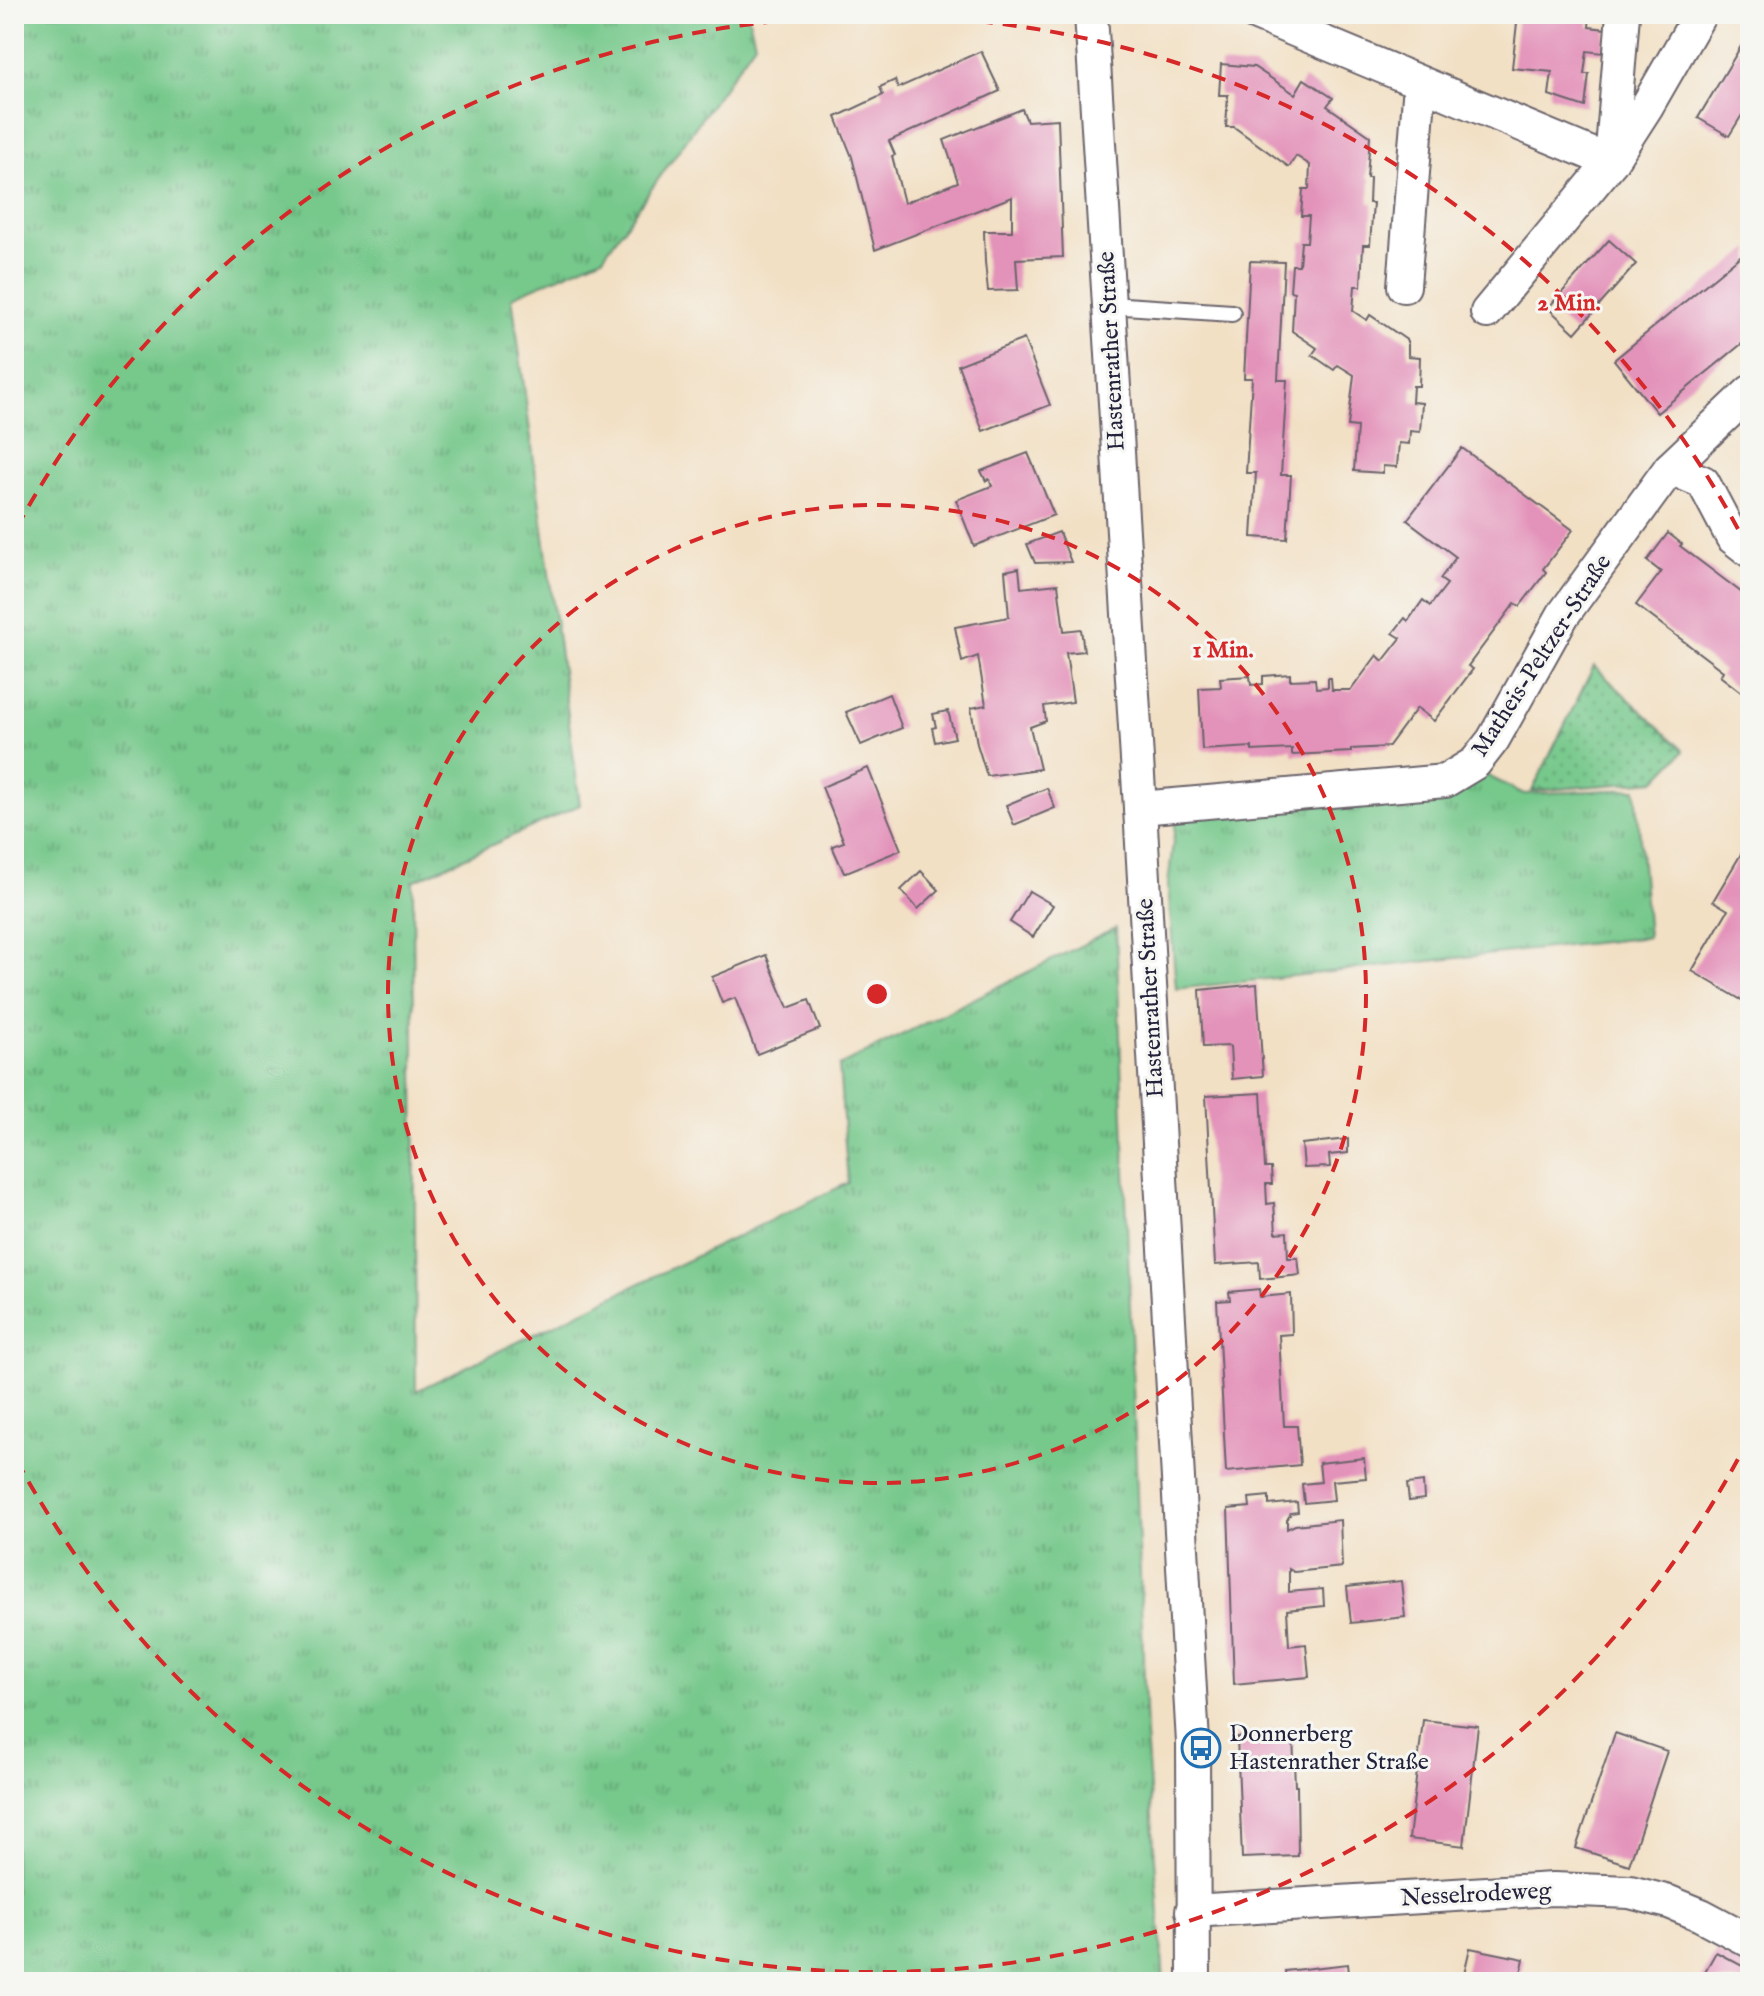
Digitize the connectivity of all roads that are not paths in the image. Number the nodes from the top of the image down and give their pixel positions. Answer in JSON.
{"nodes":[{"id":1,"x":1091,"y":14,"type":"edge"},
{"id":2,"x":1256,"y":14,"type":"edge"},
{"id":3,"x":1623,"y":14,"type":"edge"},
{"id":4,"x":1700,"y":14,"type":"edge"},
{"id":5,"x":1301,"y":23,"type":"edge"},
{"id":6,"x":1420,"y":84,"type":"junction"},
{"id":7,"x":1611,"y":162,"type":"junction"},
{"id":8,"x":1404,"y":286,"type":"dead end"},
{"id":9,"x":1109,"y":305,"type":"junction"},
{"id":10,"x":1487,"y":312,"type":"dead end"},
{"id":11,"x":1232,"y":313,"type":"dead end"},
{"id":12,"x":1750,"y":392,"type":"edge"},
{"id":13,"x":1670,"y":468,"type":"junction"},
{"id":14,"x":1750,"y":551,"type":"edge"},
{"id":15,"x":1140,"y":808,"type":"junction"},
{"id":16,"x":1192,"y":1911,"type":"junction"},
{"id":17,"x":1750,"y":1941,"type":"edge"},
{"id":18,"x":1194,"y":1982,"type":"edge"}],
"edges":[{"from":1,"to":9,"type":"street","name":"Hastenrather Straße"},
{"from":2,"to":5,"type":"street"},
{"from":3,"to":7,"type":"street"},
{"from":4,"to":7,"type":"street"},
{"from":5,"to":6,"type":"street"},
{"from":6,"to":7,"type":"street"},
{"from":6,"to":8,"type":"street"},
{"from":7,"to":10,"type":"street"},
{"from":9,"to":11,"type":"lane"},
{"from":9,"to":15,"type":"street","name":"Hastenrather Straße"},
{"from":12,"to":13,"type":"street","name":"Matheis-Peltzer-Straße"},
{"from":13,"to":14,"type":"street"},
{"from":13,"to":15,"type":"street","name":"Matheis-Peltzer-Straße"},
{"from":15,"to":16,"type":"street","name":"Hastenrather Straße"},
{"from":16,"to":17,"type":"street","name":"Nesselrodeweg"},
{"from":16,"to":18,"type":"street","name":"Hastenrather Straße"}]}
